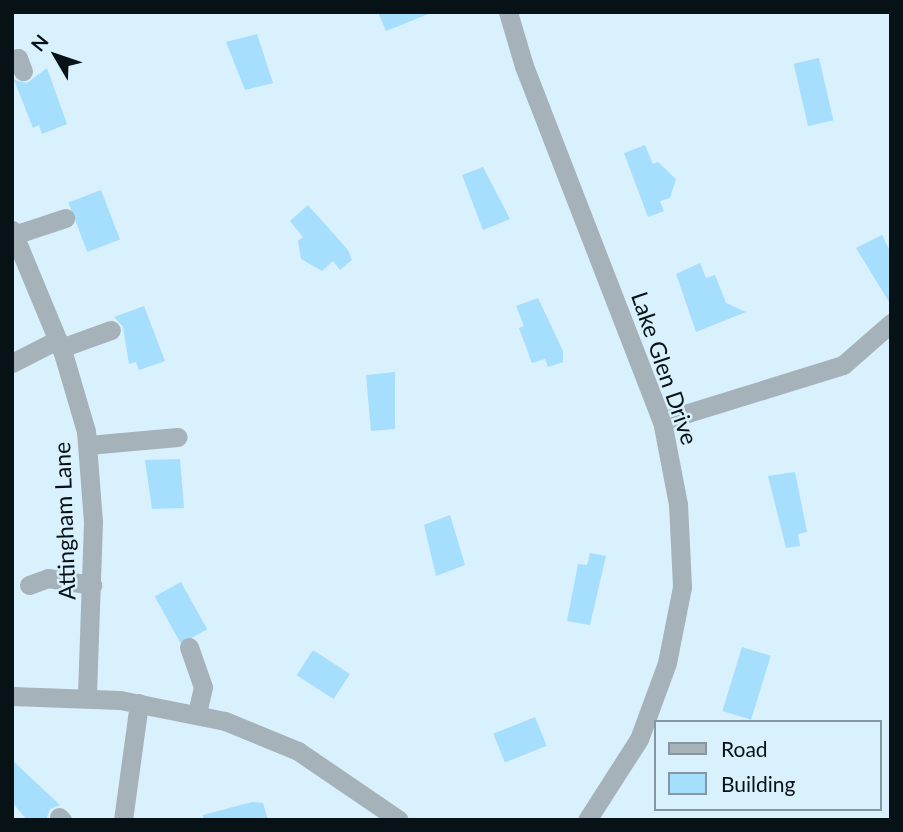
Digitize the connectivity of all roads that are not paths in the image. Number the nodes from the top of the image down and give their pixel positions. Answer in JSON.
{"nodes":[{"id":1,"x":508,"y":12,"type":"edge"},
{"id":2,"x":65,"y":218,"type":"dead end"},
{"id":3,"x":13,"y":233,"type":"edge"},
{"id":4,"x":891,"y":323,"type":"edge"},
{"id":5,"x":111,"y":330,"type":"dead end"},
{"id":6,"x":59,"y":344,"type":"junction"},
{"id":7,"x":12,"y":363,"type":"edge"},
{"id":8,"x":662,"y":421,"type":"junction"},
{"id":9,"x":178,"y":438,"type":"dead end"},
{"id":10,"x":88,"y":445,"type":"junction"},
{"id":11,"x":29,"y":585,"type":"dead end"},
{"id":12,"x":92,"y":585,"type":"junction"},
{"id":13,"x":189,"y":648,"type":"dead end"},
{"id":14,"x":12,"y":696,"type":"edge"},
{"id":15,"x":87,"y":697,"type":"junction"},
{"id":16,"x":139,"y":702,"type":"junction"},
{"id":17,"x":197,"y":714,"type":"junction"},
{"id":18,"x":393,"y":818,"type":"edge"},
{"id":19,"x":123,"y":820,"type":"edge"},
{"id":20,"x":587,"y":820,"type":"edge"}],
"edges":[{"from":1,"to":8,"type":"street","name":"Lake Glen Drive"},
{"from":2,"to":3,"type":"street"},
{"from":3,"to":6,"type":"street","name":"Attingham Lane"},
{"from":4,"to":8,"type":"street"},
{"from":5,"to":6,"type":"street"},
{"from":6,"to":7,"type":"street"},
{"from":6,"to":10,"type":"street","name":"Attingham Lane"},
{"from":8,"to":20,"type":"street","name":"Lake Glen Drive"},
{"from":9,"to":10,"type":"street"},
{"from":10,"to":12,"type":"street","name":"Attingham Lane"},
{"from":11,"to":12,"type":"street"},
{"from":12,"to":15,"type":"street","name":"Attingham Lane"},
{"from":13,"to":17,"type":"street"},
{"from":14,"to":15,"type":"street"},
{"from":15,"to":16,"type":"street"},
{"from":16,"to":17,"type":"street"},
{"from":16,"to":19,"type":"street"},
{"from":17,"to":18,"type":"street"}]}
